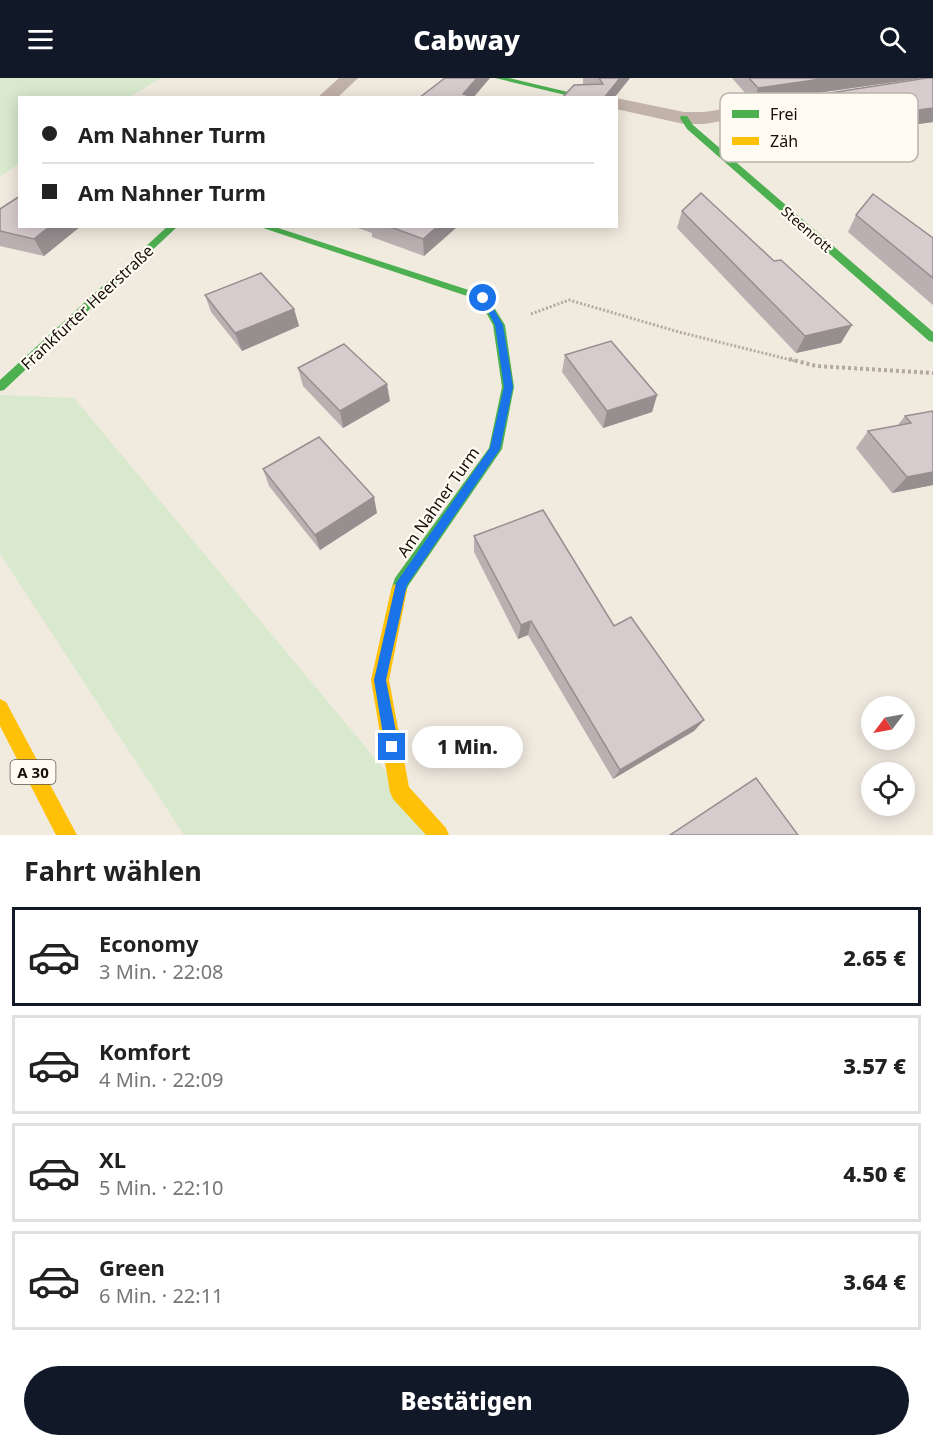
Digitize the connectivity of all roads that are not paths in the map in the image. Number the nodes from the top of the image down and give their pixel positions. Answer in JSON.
{"nodes":[{"id":1,"x":349,"y":78,"type":"edge"},
{"id":2,"x":499,"y":78,"type":"edge"},
{"id":3,"x":328,"y":96,"type":"edge"},
{"id":4,"x":581,"y":96,"type":"edge"},
{"id":5,"x":618,"y":103,"type":"edge"},
{"id":6,"x":720,"y":116,"type":"edge"},
{"id":7,"x":684,"y":118,"type":"junction"},
{"id":8,"x":720,"y":153,"type":"edge"},
{"id":9,"x":730,"y":162,"type":"edge"},
{"id":10,"x":172,"y":228,"type":"edge"},
{"id":11,"x":267,"y":228,"type":"edge"},
{"id":12,"x":933,"y":338,"type":"edge"},
{"id":13,"x":0,"y":387,"type":"edge"},
{"id":14,"x":0,"y":708,"type":"edge"},
{"id":15,"x":66,"y":835,"type":"edge"},
{"id":16,"x":439,"y":835,"type":"edge"}],
"edges":[{"from":1,"to":3,"type":"street"},
{"from":2,"to":4,"type":"main road"},
{"from":5,"to":7,"type":"street"},
{"from":6,"to":7,"type":"street"},
{"from":7,"to":8,"type":"main road","name":"Steenrott"},
{"from":9,"to":12,"type":"main road","name":"Steenrott"},
{"from":10,"to":13,"type":"main road","name":"Frankfurter Heerstraße"},
{"from":11,"to":16,"type":"main road","name":"Am Nahner Turm"},
{"from":14,"to":15,"type":"main road","number":"A 30"}]}
